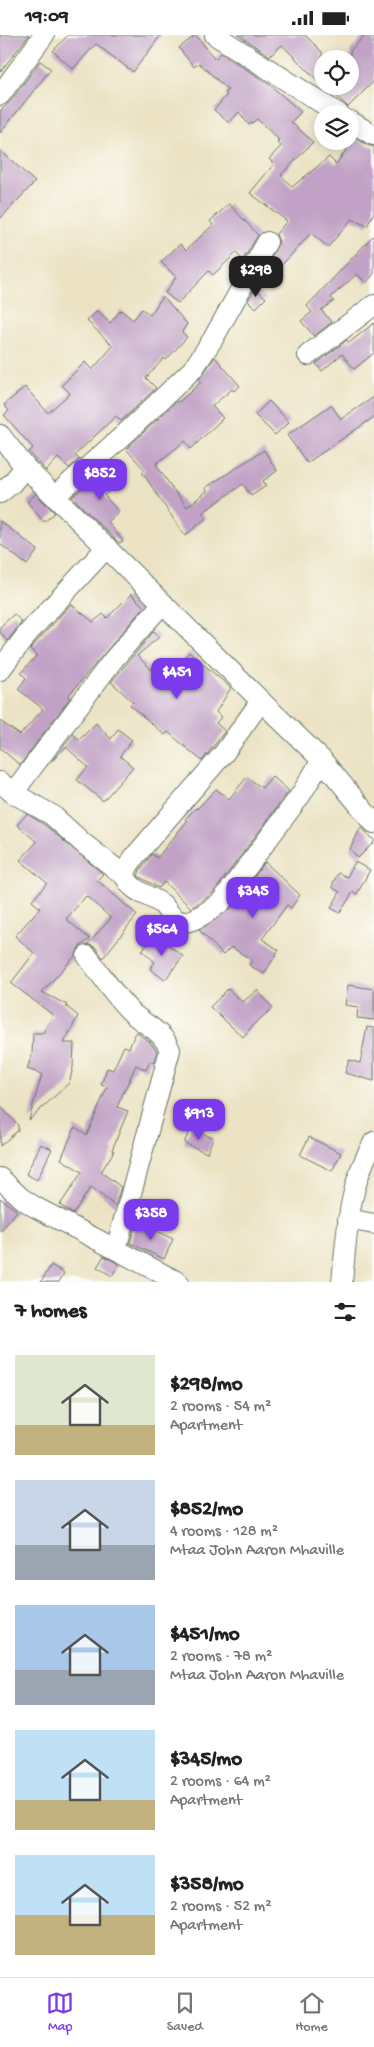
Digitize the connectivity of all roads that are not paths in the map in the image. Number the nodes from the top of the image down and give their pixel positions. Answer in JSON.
{"nodes":[{"id":1,"x":44,"y":35,"type":"edge"},
{"id":2,"x":215,"y":35,"type":"edge"},
{"id":3,"x":0,"y":95,"type":"edge"},
{"id":4,"x":325,"y":105,"type":"edge"},
{"id":5,"x":359,"y":126,"type":"edge"},
{"id":6,"x":373,"y":135,"type":"edge"},
{"id":7,"x":267,"y":242,"type":"dead end"},
{"id":8,"x":374,"y":305,"type":"edge"},
{"id":9,"x":308,"y":355,"type":"dead end"},
{"id":10,"x":0,"y":435,"type":"edge"},
{"id":11,"x":26,"y":467,"type":"junction"},
{"id":12,"x":0,"y":493,"type":"edge"},
{"id":13,"x":55,"y":496,"type":"junction"},
{"id":14,"x":107,"y":547,"type":"junction"},
{"id":15,"x":163,"y":603,"type":"junction"},
{"id":16,"x":0,"y":670,"type":"edge"},
{"id":17,"x":260,"y":701,"type":"junction"},
{"id":18,"x":322,"y":760,"type":"junction"},
{"id":19,"x":6,"y":788,"type":"edge"},
{"id":20,"x":374,"y":823,"type":"edge"},
{"id":21,"x":125,"y":876,"type":"junction"},
{"id":22,"x":86,"y":955,"type":"dead end"},
{"id":23,"x":374,"y":1142,"type":"edge"},
{"id":24,"x":0,"y":1179,"type":"edge"},
{"id":25,"x":348,"y":1219,"type":"junction"},
{"id":26,"x":374,"y":1224,"type":"edge"},
{"id":27,"x":116,"y":1249,"type":"junction"},
{"id":28,"x":178,"y":1282,"type":"edge"},
{"id":29,"x":342,"y":1282,"type":"edge"}],
"edges":[{"from":1,"to":3,"type":"street"},
{"from":2,"to":4,"type":"street"},
{"from":5,"to":6,"type":"street"},
{"from":7,"to":13,"type":"street"},
{"from":8,"to":9,"type":"street"},
{"from":10,"to":11,"type":"street"},
{"from":11,"to":12,"type":"street"},
{"from":11,"to":13,"type":"street"},
{"from":13,"to":14,"type":"street"},
{"from":14,"to":15,"type":"street"},
{"from":14,"to":16,"type":"street"},
{"from":15,"to":17,"type":"street"},
{"from":15,"to":19,"type":"street"},
{"from":17,"to":18,"type":"street"},
{"from":17,"to":21,"type":"street"},
{"from":18,"to":20,"type":"street"},
{"from":18,"to":21,"type":"street"},
{"from":19,"to":21,"type":"street"},
{"from":22,"to":27,"type":"street"},
{"from":23,"to":25,"type":"street"},
{"from":24,"to":27,"type":"street"},
{"from":25,"to":26,"type":"street"},
{"from":25,"to":29,"type":"street"},
{"from":27,"to":28,"type":"street"}]}
